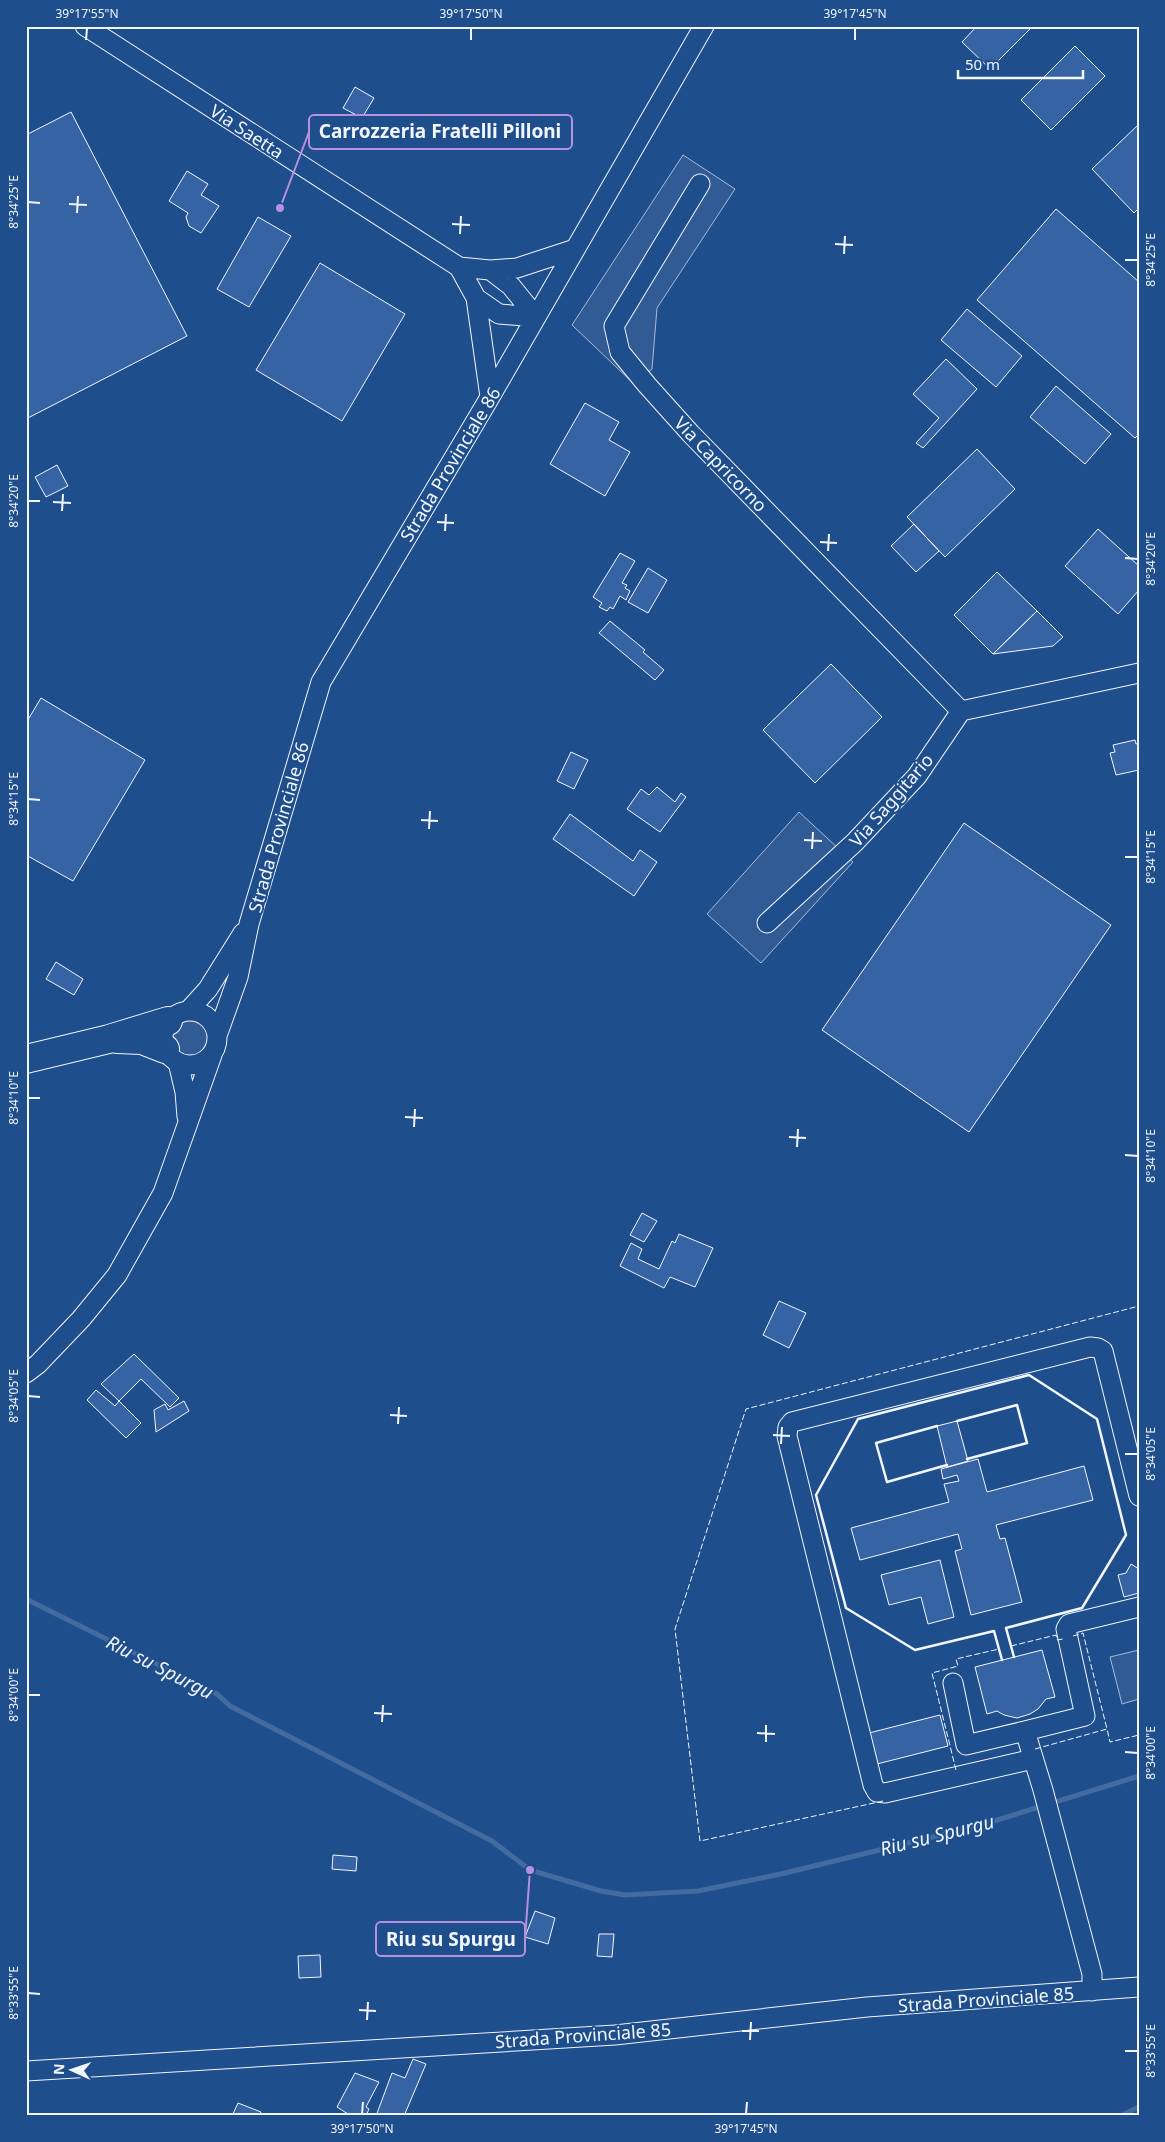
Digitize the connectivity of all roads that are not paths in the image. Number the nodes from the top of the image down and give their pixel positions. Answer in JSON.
{"nodes":[{"id":1,"x":85,"y":26,"type":"edge"},
{"id":2,"x":704,"y":26,"type":"edge"},
{"id":3,"x":700,"y":184,"type":"dead end"},
{"id":4,"x":574,"y":249,"type":"junction"},
{"id":5,"x":459,"y":267,"type":"junction"},
{"id":6,"x":490,"y":270,"type":"junction"},
{"id":7,"x":476,"y":298,"type":"junction"},
{"id":8,"x":536,"y":318,"type":"junction"},
{"id":9,"x":490,"y":397,"type":"junction"},
{"id":10,"x":1139,"y":673,"type":"edge"},
{"id":11,"x":961,"y":711,"type":"junction"},
{"id":12,"x":249,"y":924,"type":"junction"},
{"id":13,"x":766,"y":924,"type":"dead end"},
{"id":14,"x":178,"y":1016,"type":"junction"},
{"id":15,"x":218,"y":1033,"type":"junction"},
{"id":16,"x":109,"y":1039,"type":"junction"},
{"id":17,"x":212,"y":1055,"type":"junction"},
{"id":18,"x":172,"y":1056,"type":"junction"},
{"id":19,"x":26,"y":1059,"type":"edge"},
{"id":20,"x":188,"y":1125,"type":"junction"},
{"id":21,"x":26,"y":1373,"type":"edge"},
{"id":22,"x":1139,"y":1496,"type":"edge"},
{"id":23,"x":1139,"y":1607,"type":"edge"},
{"id":24,"x":953,"y":1684,"type":"dead end"},
{"id":25,"x":1025,"y":1731,"type":"junction"},
{"id":26,"x":1033,"y":1759,"type":"junction"},
{"id":27,"x":1139,"y":1987,"type":"edge"},
{"id":28,"x":1092,"y":1991,"type":"junction"},
{"id":29,"x":26,"y":2070,"type":"edge"}],
"edges":[{"from":1,"to":5,"type":"street","name":"Via Saetta"},
{"from":2,"to":4,"type":"street","name":"Strada Provinciale 86"},
{"from":3,"to":11,"type":"street","name":"Via Capricorno"},
{"from":4,"to":6,"type":"street","name":"Via Saetta"},
{"from":4,"to":8,"type":"street","name":"Strada Provinciale 86"},
{"from":5,"to":6,"type":"street","name":"Via Saetta"},
{"from":5,"to":7,"type":"street","name":"Via Saetta"},
{"from":6,"to":8,"type":"street"},
{"from":7,"to":8,"type":"street","name":"Via Saetta"},
{"from":7,"to":9,"type":"street","name":"Via Saetta"},
{"from":8,"to":9,"type":"street","name":"Strada Provinciale 86"},
{"from":9,"to":12,"type":"street","name":"Strada Provinciale 86"},
{"from":10,"to":11,"type":"street"},
{"from":11,"to":13,"type":"street","name":"Via Saggitario"},
{"from":12,"to":14,"type":"street","name":"Strada Provinciale 86"},
{"from":12,"to":15,"type":"street","name":"Strada Provinciale 86"},
{"from":14,"to":15,"type":"street"},
{"from":14,"to":16,"type":"highway"},
{"from":14,"to":18,"type":"street"},
{"from":15,"to":17,"type":"street"},
{"from":16,"to":18,"type":"highway"},
{"from":16,"to":19,"type":"highway"},
{"from":17,"to":18,"type":"street"},
{"from":17,"to":20,"type":"street"},
{"from":18,"to":20,"type":"street"},
{"from":20,"to":21,"type":"street"},
{"from":22,"to":26,"type":"street"},
{"from":23,"to":25,"type":"street"},
{"from":24,"to":25,"type":"street"},
{"from":25,"to":26,"type":"street"},
{"from":26,"to":28,"type":"street"},
{"from":27,"to":28,"type":"street","name":"Strada Provinciale 85"},
{"from":28,"to":29,"type":"street","name":"Strada Provinciale 85"}]}
